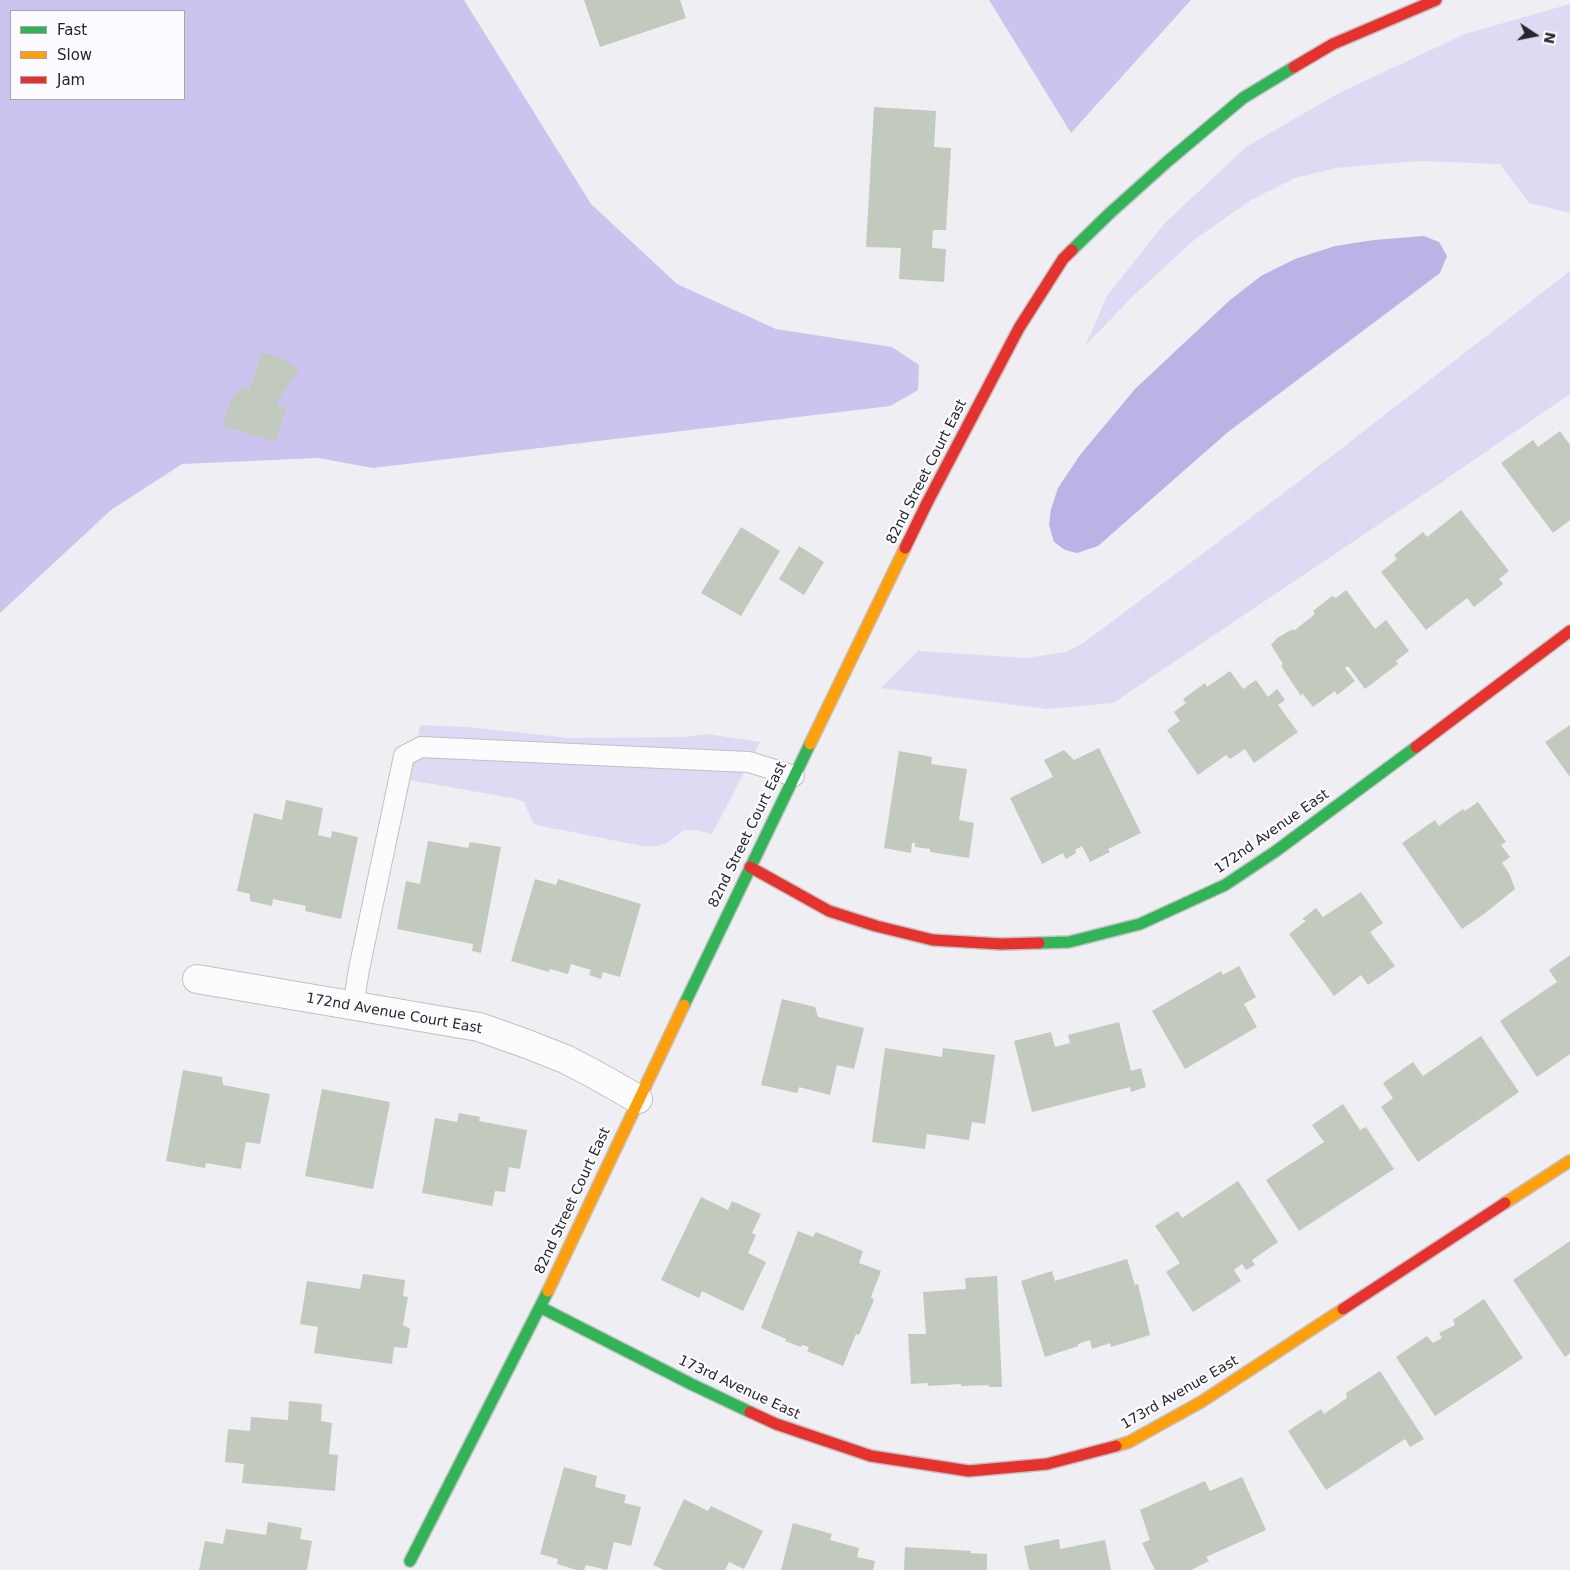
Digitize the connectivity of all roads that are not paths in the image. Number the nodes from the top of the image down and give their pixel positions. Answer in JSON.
{"nodes":[{"id":1,"x":1436,"y":0,"type":"edge"},
{"id":2,"x":1570,"y":631,"type":"edge"},
{"id":3,"x":794,"y":776,"type":"junction"},
{"id":4,"x":750,"y":867,"type":"junction"},
{"id":5,"x":197,"y":980,"type":"dead end"},
{"id":6,"x":353,"y":1006,"type":"junction"},
{"id":7,"x":638,"y":1099,"type":"junction"},
{"id":8,"x":1570,"y":1161,"type":"edge"},
{"id":9,"x":540,"y":1307,"type":"junction"},
{"id":10,"x":410,"y":1561,"type":"dead end"}],
"edges":[{"from":1,"to":3,"type":"street","name":"82nd Street Court East"},
{"from":2,"to":4,"type":"street","name":"172nd Avenue East"},
{"from":3,"to":4,"type":"street","name":"82nd Street Court East"},
{"from":3,"to":6,"type":"lane"},
{"from":4,"to":7,"type":"street","name":"82nd Street Court East"},
{"from":5,"to":6,"type":"street","name":"172nd Avenue Court East"},
{"from":6,"to":7,"type":"street","name":"172nd Avenue Court East"},
{"from":7,"to":9,"type":"street","name":"82nd Street Court East"},
{"from":8,"to":9,"type":"street","name":"173rd Avenue East"},
{"from":9,"to":10,"type":"street","name":"82nd Street Court East"}]}
